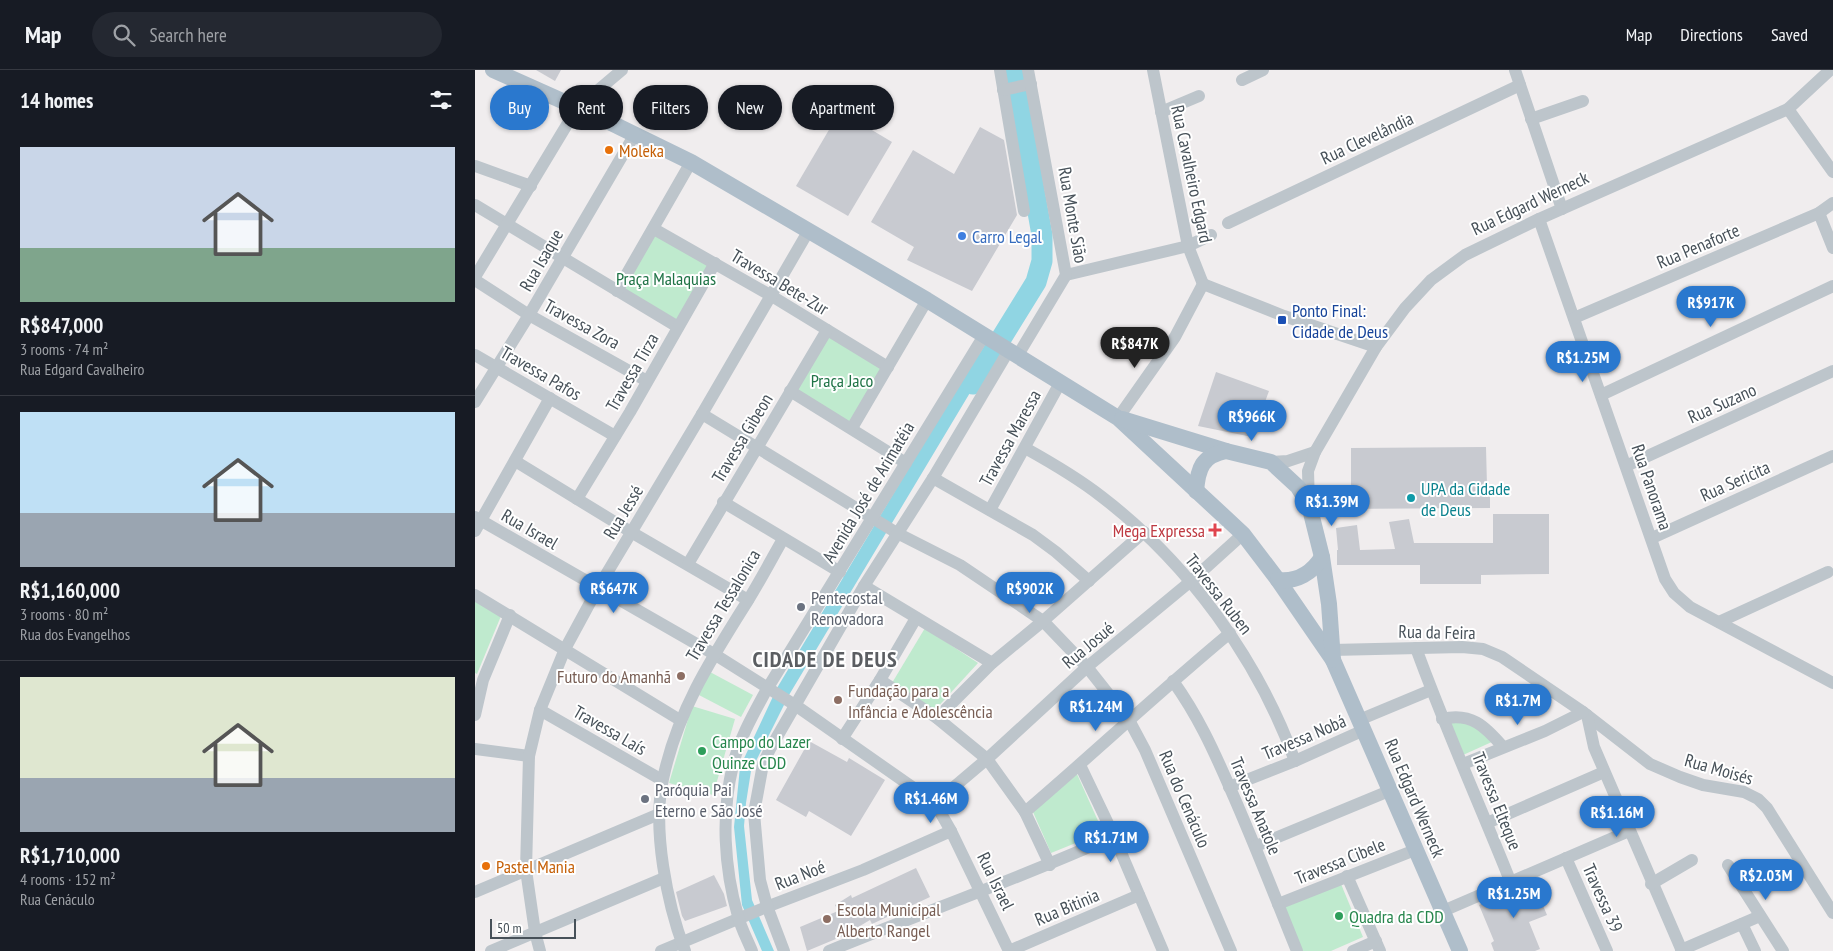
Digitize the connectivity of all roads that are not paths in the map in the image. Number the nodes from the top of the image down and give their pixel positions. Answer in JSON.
{"nodes":[{"id":1,"x":493,"y":70,"type":"edge"},
{"id":2,"x":622,"y":70,"type":"edge"},
{"id":3,"x":999,"y":70,"type":"edge"},
{"id":4,"x":1028,"y":70,"type":"edge"},
{"id":5,"x":1153,"y":70,"type":"edge"},
{"id":6,"x":1263,"y":70,"type":"edge"},
{"id":7,"x":1515,"y":70,"type":"edge"},
{"id":8,"x":1830,"y":70,"type":"edge"},
{"id":9,"x":1242,"y":80,"type":"dead end"},
{"id":10,"x":604,"y":85,"type":"edge"},
{"id":11,"x":1520,"y":85,"type":"junction"},
{"id":12,"x":1016,"y":87,"type":"junction"},
{"id":13,"x":1199,"y":96,"type":"dead end"},
{"id":14,"x":559,"y":100,"type":"edge"},
{"id":15,"x":1583,"y":101,"type":"dead end"},
{"id":16,"x":1789,"y":109,"type":"junction"},
{"id":17,"x":1161,"y":112,"type":"junction"},
{"id":18,"x":1531,"y":119,"type":"junction"},
{"id":19,"x":623,"y":129,"type":"edge"},
{"id":20,"x":564,"y":130,"type":"edge"},
{"id":21,"x":635,"y":134,"type":"junction"},
{"id":22,"x":691,"y":162,"type":"junction"},
{"id":23,"x":475,"y":166,"type":"edge"},
{"id":24,"x":1833,"y":172,"type":"edge"},
{"id":25,"x":531,"y":186,"type":"junction"},
{"id":26,"x":1833,"y":203,"type":"edge"},
{"id":27,"x":475,"y":205,"type":"edge"},
{"id":28,"x":1562,"y":209,"type":"junction"},
{"id":29,"x":1024,"y":211,"type":"dead end"},
{"id":30,"x":1819,"y":213,"type":"junction"},
{"id":31,"x":1539,"y":219,"type":"junction"},
{"id":32,"x":1228,"y":223,"type":"dead end"},
{"id":33,"x":507,"y":224,"type":"junction"},
{"id":34,"x":654,"y":229,"type":"junction"},
{"id":35,"x":809,"y":230,"type":"junction"},
{"id":36,"x":1211,"y":235,"type":"dead end"},
{"id":37,"x":1188,"y":246,"type":"junction"},
{"id":38,"x":1833,"y":248,"type":"edge"},
{"id":39,"x":562,"y":258,"type":"junction"},
{"id":40,"x":715,"y":263,"type":"junction"},
{"id":41,"x":1066,"y":276,"type":"junction"},
{"id":42,"x":475,"y":279,"type":"edge"},
{"id":43,"x":1203,"y":284,"type":"junction"},
{"id":44,"x":1833,"y":286,"type":"edge"},
{"id":45,"x":617,"y":291,"type":"junction"},
{"id":46,"x":770,"y":295,"type":"junction"},
{"id":47,"x":927,"y":300,"type":"junction"},
{"id":48,"x":529,"y":315,"type":"junction"},
{"id":49,"x":1574,"y":318,"type":"junction"},
{"id":50,"x":678,"y":327,"type":"junction"},
{"id":51,"x":827,"y":330,"type":"junction"},
{"id":52,"x":987,"y":336,"type":"junction"},
{"id":53,"x":1375,"y":346,"type":"junction"},
{"id":54,"x":1010,"y":350,"type":"junction"},
{"id":55,"x":475,"y":355,"type":"edge"},
{"id":56,"x":888,"y":367,"type":"junction"},
{"id":57,"x":496,"y":368,"type":"junction"},
{"id":58,"x":1833,"y":371,"type":"edge"},
{"id":59,"x":647,"y":381,"type":"junction"},
{"id":60,"x":1061,"y":383,"type":"junction"},
{"id":61,"x":790,"y":391,"type":"junction"},
{"id":62,"x":1601,"y":394,"type":"junction"},
{"id":63,"x":550,"y":398,"type":"junction"},
{"id":64,"x":475,"y":402,"type":"edge"},
{"id":65,"x":702,"y":414,"type":"junction"},
{"id":66,"x":1118,"y":418,"type":"junction"},
{"id":67,"x":852,"y":428,"type":"junction"},
{"id":68,"x":615,"y":436,"type":"junction"},
{"id":69,"x":756,"y":448,"type":"junction"},
{"id":70,"x":1025,"y":448,"type":"junction"},
{"id":71,"x":1226,"y":451,"type":"junction"},
{"id":72,"x":1315,"y":452,"type":"junction"},
{"id":73,"x":1833,"y":456,"type":"edge"},
{"id":74,"x":515,"y":461,"type":"junction"},
{"id":75,"x":1271,"y":462,"type":"junction"},
{"id":76,"x":906,"y":463,"type":"junction"},
{"id":77,"x":1626,"y":466,"type":"junction"},
{"id":78,"x":933,"y":478,"type":"junction"},
{"id":79,"x":1196,"y":491,"type":"junction"},
{"id":80,"x":577,"y":499,"type":"junction"},
{"id":81,"x":723,"y":502,"type":"junction"},
{"id":82,"x":1309,"y":505,"type":"junction"},
{"id":83,"x":990,"y":510,"type":"junction"},
{"id":84,"x":875,"y":519,"type":"junction"},
{"id":85,"x":477,"y":523,"type":"edge"},
{"id":86,"x":631,"y":532,"type":"junction"},
{"id":87,"x":895,"y":532,"type":"junction"},
{"id":88,"x":1144,"y":532,"type":"junction"},
{"id":89,"x":1243,"y":534,"type":"junction"},
{"id":90,"x":1652,"y":538,"type":"junction"},
{"id":91,"x":783,"y":539,"type":"junction"},
{"id":92,"x":1322,"y":557,"type":"junction"},
{"id":93,"x":688,"y":564,"type":"junction"},
{"id":94,"x":840,"y":572,"type":"junction"},
{"id":95,"x":1828,"y":572,"type":"dead end"},
{"id":96,"x":1278,"y":580,"type":"junction"},
{"id":97,"x":1089,"y":581,"type":"junction"},
{"id":98,"x":1191,"y":581,"type":"junction"},
{"id":99,"x":864,"y":586,"type":"junction"},
{"id":100,"x":598,"y":588,"type":"junction"},
{"id":101,"x":475,"y":595,"type":"edge"},
{"id":102,"x":748,"y":600,"type":"junction"},
{"id":103,"x":510,"y":616,"type":"junction"},
{"id":104,"x":916,"y":618,"type":"junction"},
{"id":105,"x":1043,"y":622,"type":"junction"},
{"id":106,"x":1719,"y":622,"type":"junction"},
{"id":107,"x":1230,"y":633,"type":"junction"},
{"id":108,"x":1417,"y":648,"type":"junction"},
{"id":109,"x":565,"y":649,"type":"junction"},
{"id":110,"x":713,"y":654,"type":"junction"},
{"id":111,"x":1332,"y":655,"type":"junction"},
{"id":112,"x":992,"y":663,"type":"junction"},
{"id":113,"x":1087,"y":667,"type":"junction"},
{"id":114,"x":479,"y":678,"type":"edge"},
{"id":115,"x":880,"y":680,"type":"junction"},
{"id":116,"x":1173,"y":681,"type":"junction"},
{"id":117,"x":1833,"y":683,"type":"edge"},
{"id":118,"x":769,"y":690,"type":"junction"},
{"id":119,"x":1431,"y":690,"type":"junction"},
{"id":120,"x":793,"y":704,"type":"junction"},
{"id":121,"x":541,"y":710,"type":"junction"},
{"id":122,"x":1585,"y":714,"type":"junction"},
{"id":123,"x":475,"y":715,"type":"edge"},
{"id":124,"x":937,"y":718,"type":"junction"},
{"id":125,"x":1442,"y":719,"type":"junction"},
{"id":126,"x":680,"y":720,"type":"junction"},
{"id":127,"x":1129,"y":720,"type":"junction"},
{"id":128,"x":1362,"y":725,"type":"junction"},
{"id":129,"x":842,"y":739,"type":"junction"},
{"id":130,"x":1503,"y":746,"type":"junction"},
{"id":131,"x":475,"y":749,"type":"edge"},
{"id":132,"x":529,"y":756,"type":"junction"},
{"id":133,"x":987,"y":759,"type":"junction"},
{"id":134,"x":1295,"y":761,"type":"junction"},
{"id":135,"x":1463,"y":764,"type":"junction"},
{"id":136,"x":1080,"y":765,"type":"junction"},
{"id":137,"x":1604,"y":772,"type":"junction"},
{"id":138,"x":662,"y":780,"type":"junction"},
{"id":139,"x":1229,"y":787,"type":"junction"},
{"id":140,"x":1389,"y":790,"type":"junction"},
{"id":141,"x":935,"y":803,"type":"junction"},
{"id":142,"x":1025,"y":812,"type":"junction"},
{"id":143,"x":659,"y":814,"type":"junction"},
{"id":144,"x":1487,"y":823,"type":"junction"},
{"id":145,"x":951,"y":831,"type":"junction"},
{"id":146,"x":1629,"y":831,"type":"junction"},
{"id":147,"x":1115,"y":836,"type":"junction"},
{"id":148,"x":1256,"y":846,"type":"junction"},
{"id":149,"x":1415,"y":850,"type":"junction"},
{"id":150,"x":1566,"y":858,"type":"junction"},
{"id":151,"x":1692,"y":860,"type":"dead end"},
{"id":152,"x":1728,"y":864,"type":"dead end"},
{"id":153,"x":1050,"y":865,"type":"junction"},
{"id":154,"x":527,"y":870,"type":"junction"},
{"id":155,"x":1347,"y":876,"type":"junction"},
{"id":156,"x":664,"y":878,"type":"junction"},
{"id":157,"x":1511,"y":883,"type":"junction"},
{"id":158,"x":1651,"y":884,"type":"junction"},
{"id":159,"x":981,"y":890,"type":"junction"},
{"id":160,"x":475,"y":892,"type":"edge"},
{"id":161,"x":1139,"y":895,"type":"junction"},
{"id":162,"x":1278,"y":904,"type":"junction"},
{"id":163,"x":765,"y":907,"type":"junction"},
{"id":164,"x":1443,"y":911,"type":"junction"},
{"id":165,"x":1833,"y":913,"type":"edge"},
{"id":166,"x":1760,"y":916,"type":"junction"},
{"id":167,"x":740,"y":917,"type":"junction"},
{"id":168,"x":1742,"y":924,"type":"junction"},
{"id":169,"x":535,"y":932,"type":"junction"},
{"id":170,"x":1378,"y":946,"type":"edge"},
{"id":171,"x":683,"y":947,"type":"edge"},
{"id":172,"x":848,"y":947,"type":"edge"},
{"id":173,"x":1681,"y":950,"type":"edge"},
{"id":174,"x":491,"y":951,"type":"edge"},
{"id":175,"x":540,"y":951,"type":"edge"},
{"id":176,"x":661,"y":951,"type":"edge"},
{"id":177,"x":752,"y":951,"type":"edge"},
{"id":178,"x":785,"y":951,"type":"edge"},
{"id":179,"x":829,"y":951,"type":"edge"},
{"id":180,"x":1009,"y":951,"type":"edge"},
{"id":181,"x":1163,"y":951,"type":"edge"},
{"id":182,"x":1231,"y":951,"type":"edge"},
{"id":183,"x":1297,"y":951,"type":"edge"},
{"id":184,"x":1353,"y":951,"type":"edge"},
{"id":185,"x":1460,"y":951,"type":"edge"},
{"id":186,"x":1607,"y":951,"type":"edge"},
{"id":187,"x":1755,"y":951,"type":"edge"},
{"id":188,"x":1783,"y":951,"type":"edge"}],
"edges":[{"from":1,"to":14,"type":"main road"},
{"from":2,"to":10,"type":"street"},
{"from":3,"to":12,"type":"street","name":"Rua Monte Sião"},
{"from":4,"to":12,"type":"street","name":"Rua Monte Sião"},
{"from":5,"to":17,"type":"street","name":"Rua Cavalheiro Edgard"},
{"from":6,"to":9,"type":"street"},
{"from":7,"to":11,"type":"street"},
{"from":8,"to":16,"type":"street","name":"Rua Edgard Werneck"},
{"from":11,"to":18,"type":"street"},
{"from":11,"to":32,"type":"street","name":"Rua Clevelândia"},
{"from":12,"to":29,"type":"street","name":"Rua Monte Sião"},
{"from":12,"to":41,"type":"street","name":"Rua Monte Sião"},
{"from":13,"to":17,"type":"street"},
{"from":15,"to":18,"type":"street"},
{"from":16,"to":24,"type":"street"},
{"from":16,"to":28,"type":"street","name":"Rua Edgard Werneck"},
{"from":17,"to":37,"type":"street","name":"Rua Cavalheiro Edgard"},
{"from":18,"to":28,"type":"street"},
{"from":19,"to":21,"type":"main road"},
{"from":20,"to":25,"type":"street"},
{"from":21,"to":22,"type":"main road"},
{"from":21,"to":39,"type":"street","name":"Rua Isaque"},
{"from":22,"to":34,"type":"street"},
{"from":22,"to":35,"type":"main road"},
{"from":23,"to":25,"type":"street"},
{"from":25,"to":33,"type":"street"},
{"from":26,"to":30,"type":"street","name":"Rua Penaforte"},
{"from":27,"to":33,"type":"street"},
{"from":28,"to":31,"type":"street","name":"Rua Edgard Werneck"},
{"from":30,"to":38,"type":"street"},
{"from":30,"to":49,"type":"street","name":"Rua Penaforte"},
{"from":31,"to":49,"type":"street","name":"Rua Panorama"},
{"from":31,"to":53,"type":"street","name":"Rua Edgard Werneck"},
{"from":33,"to":39,"type":"street"},
{"from":33,"to":42,"type":"street"},
{"from":34,"to":40,"type":"street","name":"Travessa Bete-Zur"},
{"from":34,"to":45,"type":"street"},
{"from":35,"to":46,"type":"street","name":"Rua Jessé"},
{"from":35,"to":47,"type":"main road"},
{"from":36,"to":37,"type":"street"},
{"from":37,"to":41,"type":"street"},
{"from":37,"to":43,"type":"street","name":"Rua Cavalheiro Edgard"},
{"from":39,"to":45,"type":"street"},
{"from":39,"to":48,"type":"street","name":"Rua Isaque"},
{"from":40,"to":46,"type":"street","name":"Travessa Bete-Zur"},
{"from":40,"to":50,"type":"street","name":"Travessa Tirza"},
{"from":41,"to":54,"type":"street","name":"Rua Monte Sião"},
{"from":42,"to":48,"type":"street","name":"Travessa Zora"},
{"from":43,"to":53,"type":"street"},
{"from":43,"to":66,"type":"street"},
{"from":44,"to":62,"type":"street"},
{"from":45,"to":50,"type":"street"},
{"from":46,"to":51,"type":"street","name":"Travessa Bete-Zur"},
{"from":46,"to":65,"type":"street","name":"Rua Jessé"},
{"from":47,"to":52,"type":"main road"},
{"from":47,"to":56,"type":"street"},
{"from":48,"to":57,"type":"street","name":"Rua Isaque"},
{"from":48,"to":59,"type":"street","name":"Travessa Zora"},
{"from":49,"to":62,"type":"street","name":"Rua Panorama"},
{"from":50,"to":59,"type":"street","name":"Travessa Tirza"},
{"from":51,"to":56,"type":"street","name":"Travessa Bete-Zur"},
{"from":51,"to":61,"type":"street","name":"Travessa Gibeon"},
{"from":52,"to":54,"type":"main road"},
{"from":52,"to":76,"type":"street","name":"Avenida José de Arimatéia"},
{"from":53,"to":72,"type":"street","name":"Rua Edgard Werneck"},
{"from":54,"to":60,"type":"main road"},
{"from":54,"to":78,"type":"street"},
{"from":55,"to":57,"type":"street","name":"Travessa Pafos"},
{"from":56,"to":67,"type":"street"},
{"from":57,"to":63,"type":"street","name":"Travessa Pafos"},
{"from":57,"to":64,"type":"street","name":"Rua Isaque"},
{"from":58,"to":77,"type":"street","name":"Rua Suzano"},
{"from":59,"to":68,"type":"street","name":"Travessa Tirza"},
{"from":60,"to":66,"type":"main road"},
{"from":60,"to":70,"type":"street","name":"Travessa Maressa"},
{"from":61,"to":67,"type":"street"},
{"from":61,"to":69,"type":"street","name":"Travessa Gibeon"},
{"from":62,"to":77,"type":"street","name":"Rua Panorama"},
{"from":63,"to":68,"type":"street","name":"Travessa Pafos"},
{"from":63,"to":74,"type":"street"},
{"from":65,"to":69,"type":"street","name":"Rua do Cenáculo"},
{"from":65,"to":86,"type":"street","name":"Rua Jessé"},
{"from":66,"to":71,"type":"main road"},
{"from":66,"to":79,"type":"main road"},
{"from":67,"to":76,"type":"street"},
{"from":68,"to":80,"type":"street","name":"Travessa Tirza"},
{"from":69,"to":81,"type":"street","name":"Travessa Gibeon"},
{"from":69,"to":84,"type":"street","name":"Rua do Cenáculo"},
{"from":70,"to":83,"type":"street","name":"Travessa Maressa"},
{"from":70,"to":88,"type":"street","name":"Travessa Ruben"},
{"from":71,"to":75,"type":"main road"},
{"from":71,"to":79,"type":"main road"},
{"from":72,"to":75,"type":"street"},
{"from":72,"to":82,"type":"street","name":"Rua Edgard Werneck"},
{"from":73,"to":90,"type":"street","name":"Rua Sericita"},
{"from":74,"to":80,"type":"street"},
{"from":74,"to":85,"type":"street"},
{"from":75,"to":82,"type":"main road"},
{"from":76,"to":84,"type":"street","name":"Avenida José de Arimatéia"},
{"from":77,"to":90,"type":"street","name":"Rua Panorama"},
{"from":78,"to":83,"type":"street"},
{"from":78,"to":87,"type":"street"},
{"from":79,"to":89,"type":"main road"},
{"from":80,"to":86,"type":"street"},
{"from":81,"to":91,"type":"street"},
{"from":81,"to":93,"type":"street","name":"Travessa Gibeon"},
{"from":82,"to":92,"type":"main road"},
{"from":83,"to":97,"type":"street"},
{"from":84,"to":87,"type":"street","name":"Rua do Cenáculo"},
{"from":84,"to":94,"type":"street","name":"Avenida José de Arimatéia"},
{"from":85,"to":100,"type":"street","name":"Rua Israel"},
{"from":86,"to":93,"type":"street"},
{"from":86,"to":100,"type":"street","name":"Rua Jessé"},
{"from":87,"to":99,"type":"street"},
{"from":87,"to":105,"type":"street","name":"Rua do Cenáculo"},
{"from":88,"to":97,"type":"street"},
{"from":88,"to":98,"type":"street","name":"Travessa Ruben"},
{"from":89,"to":96,"type":"main road"},
{"from":89,"to":98,"type":"street","name":"Rua Josué"},
{"from":90,"to":106,"type":"street","name":"Rua Panorama"},
{"from":91,"to":94,"type":"street"},
{"from":91,"to":102,"type":"street","name":"Travessa Tessalonica"},
{"from":92,"to":96,"type":"main road"},
{"from":92,"to":111,"type":"main road"},
{"from":93,"to":102,"type":"street"},
{"from":94,"to":118,"type":"street","name":"Avenida José de Arimatéia"},
{"from":95,"to":106,"type":"street"},
{"from":96,"to":111,"type":"main road"},
{"from":97,"to":105,"type":"street"},
{"from":98,"to":107,"type":"street","name":"Travessa Ruben"},
{"from":98,"to":113,"type":"street","name":"Rua Josué"},
{"from":99,"to":104,"type":"street"},
{"from":99,"to":120,"type":"street"},
{"from":100,"to":109,"type":"street","name":"Rua Jessé"},
{"from":100,"to":110,"type":"street","name":"Rua Israel"},
{"from":101,"to":103,"type":"street"},
{"from":102,"to":110,"type":"street","name":"Travessa Tessalonica"},
{"from":103,"to":109,"type":"street"},
{"from":103,"to":114,"type":"street"},
{"from":104,"to":112,"type":"street"},
{"from":104,"to":115,"type":"street"},
{"from":105,"to":112,"type":"street"},
{"from":105,"to":113,"type":"street","name":"Rua do Cenáculo"},
{"from":106,"to":117,"type":"street","name":"Rua Panorama"},
{"from":107,"to":116,"type":"street"},
{"from":107,"to":134,"type":"street","name":"Travessa Ruben"},
{"from":108,"to":111,"type":"street","name":"Rua da Feira"},
{"from":108,"to":119,"type":"street","name":"Travessa Elteque"},
{"from":108,"to":122,"type":"street","name":"Rua da Feira"},
{"from":109,"to":121,"type":"street","name":"Rua Jessé"},
{"from":109,"to":126,"type":"street"},
{"from":110,"to":118,"type":"street","name":"Rua Israel"},
{"from":110,"to":126,"type":"street","name":"Travessa Tessalonica"},
{"from":111,"to":128,"type":"main road","name":"Rua Edgard Werneck"},
{"from":112,"to":124,"type":"street"},
{"from":113,"to":127,"type":"street","name":"Rua do Cenáculo"},
{"from":113,"to":133,"type":"street","name":"Rua Josué"},
{"from":114,"to":123,"type":"street"},
{"from":115,"to":124,"type":"street"},
{"from":115,"to":129,"type":"street"},
{"from":116,"to":127,"type":"street"},
{"from":116,"to":139,"type":"street","name":"Travessa Anatole"},
{"from":118,"to":120,"type":"street","name":"Rua Israel"},
{"from":118,"to":167,"type":"street","name":"Avenida José de Arimatéia"},
{"from":119,"to":125,"type":"street","name":"Travessa Elteque"},
{"from":119,"to":128,"type":"street","name":"Travessa Nobá"},
{"from":120,"to":129,"type":"street","name":"Rua Israel"},
{"from":120,"to":163,"type":"street"},
{"from":121,"to":132,"type":"street","name":"Rua Jessé"},
{"from":121,"to":138,"type":"street","name":"Travessa Laís"},
{"from":122,"to":130,"type":"street"},
{"from":122,"to":137,"type":"street"},
{"from":122,"to":165,"type":"street","name":"Rua Moisés"},
{"from":124,"to":133,"type":"street"},
{"from":125,"to":130,"type":"street"},
{"from":125,"to":135,"type":"street","name":"Travessa Elteque"},
{"from":126,"to":138,"type":"street","name":"Travessa Tessalonica"},
{"from":127,"to":136,"type":"street"},
{"from":127,"to":182,"type":"street","name":"Rua do Cenáculo"},
{"from":128,"to":134,"type":"street","name":"Travessa Nobá"},
{"from":128,"to":140,"type":"main road","name":"Rua Edgard Werneck"},
{"from":129,"to":141,"type":"street","name":"Rua Israel"},
{"from":130,"to":135,"type":"street"},
{"from":131,"to":132,"type":"street"},
{"from":132,"to":154,"type":"street","name":"Rua Jessé"},
{"from":133,"to":141,"type":"street","name":"Rua Josué"},
{"from":133,"to":142,"type":"street"},
{"from":134,"to":139,"type":"street","name":"Travessa Nobá"},
{"from":135,"to":144,"type":"street","name":"Travessa Elteque"},
{"from":136,"to":142,"type":"street"},
{"from":136,"to":147,"type":"street"},
{"from":137,"to":144,"type":"street"},
{"from":137,"to":146,"type":"street"},
{"from":138,"to":143,"type":"street","name":"Travessa Tessalonica"},
{"from":139,"to":148,"type":"street","name":"Travessa Anatole"},
{"from":140,"to":148,"type":"street"},
{"from":140,"to":149,"type":"main road","name":"Rua Edgard Werneck"},
{"from":141,"to":145,"type":"street","name":"Rua Israel"},
{"from":142,"to":153,"type":"street"},
{"from":143,"to":154,"type":"street"},
{"from":143,"to":156,"type":"street","name":"Travessa Tessalonica"},
{"from":144,"to":157,"type":"street","name":"Travessa Elteque"},
{"from":145,"to":159,"type":"street","name":"Rua Israel"},
{"from":145,"to":163,"type":"street","name":"Rua Noé"},
{"from":146,"to":150,"type":"street"},
{"from":146,"to":158,"type":"street"},
{"from":147,"to":153,"type":"street"},
{"from":147,"to":161,"type":"street"},
{"from":148,"to":162,"type":"street","name":"Travessa Anatole"},
{"from":149,"to":155,"type":"street","name":"Travessa Cibele"},
{"from":149,"to":164,"type":"main road","name":"Rua Edgard Werneck"},
{"from":150,"to":157,"type":"street"},
{"from":150,"to":186,"type":"street","name":"Travessa 39"},
{"from":151,"to":158,"type":"street"},
{"from":152,"to":166,"type":"street"},
{"from":153,"to":159,"type":"street"},
{"from":154,"to":160,"type":"street"},
{"from":154,"to":169,"type":"street","name":"Rua Jessé"},
{"from":155,"to":162,"type":"street","name":"Travessa Cibele"},
{"from":155,"to":170,"type":"street"},
{"from":156,"to":169,"type":"street"},
{"from":156,"to":171,"type":"street","name":"Travessa Tessalonica"},
{"from":157,"to":164,"type":"street"},
{"from":158,"to":173,"type":"street"},
{"from":159,"to":172,"type":"street"},
{"from":159,"to":180,"type":"street","name":"Rua Israel"},
{"from":161,"to":180,"type":"street","name":"Rua Bitinia"},
{"from":161,"to":181,"type":"street"},
{"from":162,"to":183,"type":"street","name":"Travessa Anatole"},
{"from":163,"to":167,"type":"street","name":"Rua Noé"},
{"from":163,"to":178,"type":"street"},
{"from":164,"to":185,"type":"main road","name":"Rua Edgard Werneck"},
{"from":166,"to":168,"type":"street"},
{"from":166,"to":188,"type":"street"},
{"from":167,"to":171,"type":"street","name":"Rua Noé"},
{"from":167,"to":177,"type":"street","name":"Avenida José de Arimatéia"},
{"from":168,"to":173,"type":"street"},
{"from":168,"to":187,"type":"street"},
{"from":169,"to":174,"type":"street"},
{"from":169,"to":175,"type":"street","name":"Rua Jessé"},
{"from":170,"to":184,"type":"street"},
{"from":171,"to":176,"type":"street","name":"Rua Noé"},
{"from":172,"to":179,"type":"street"}]}
